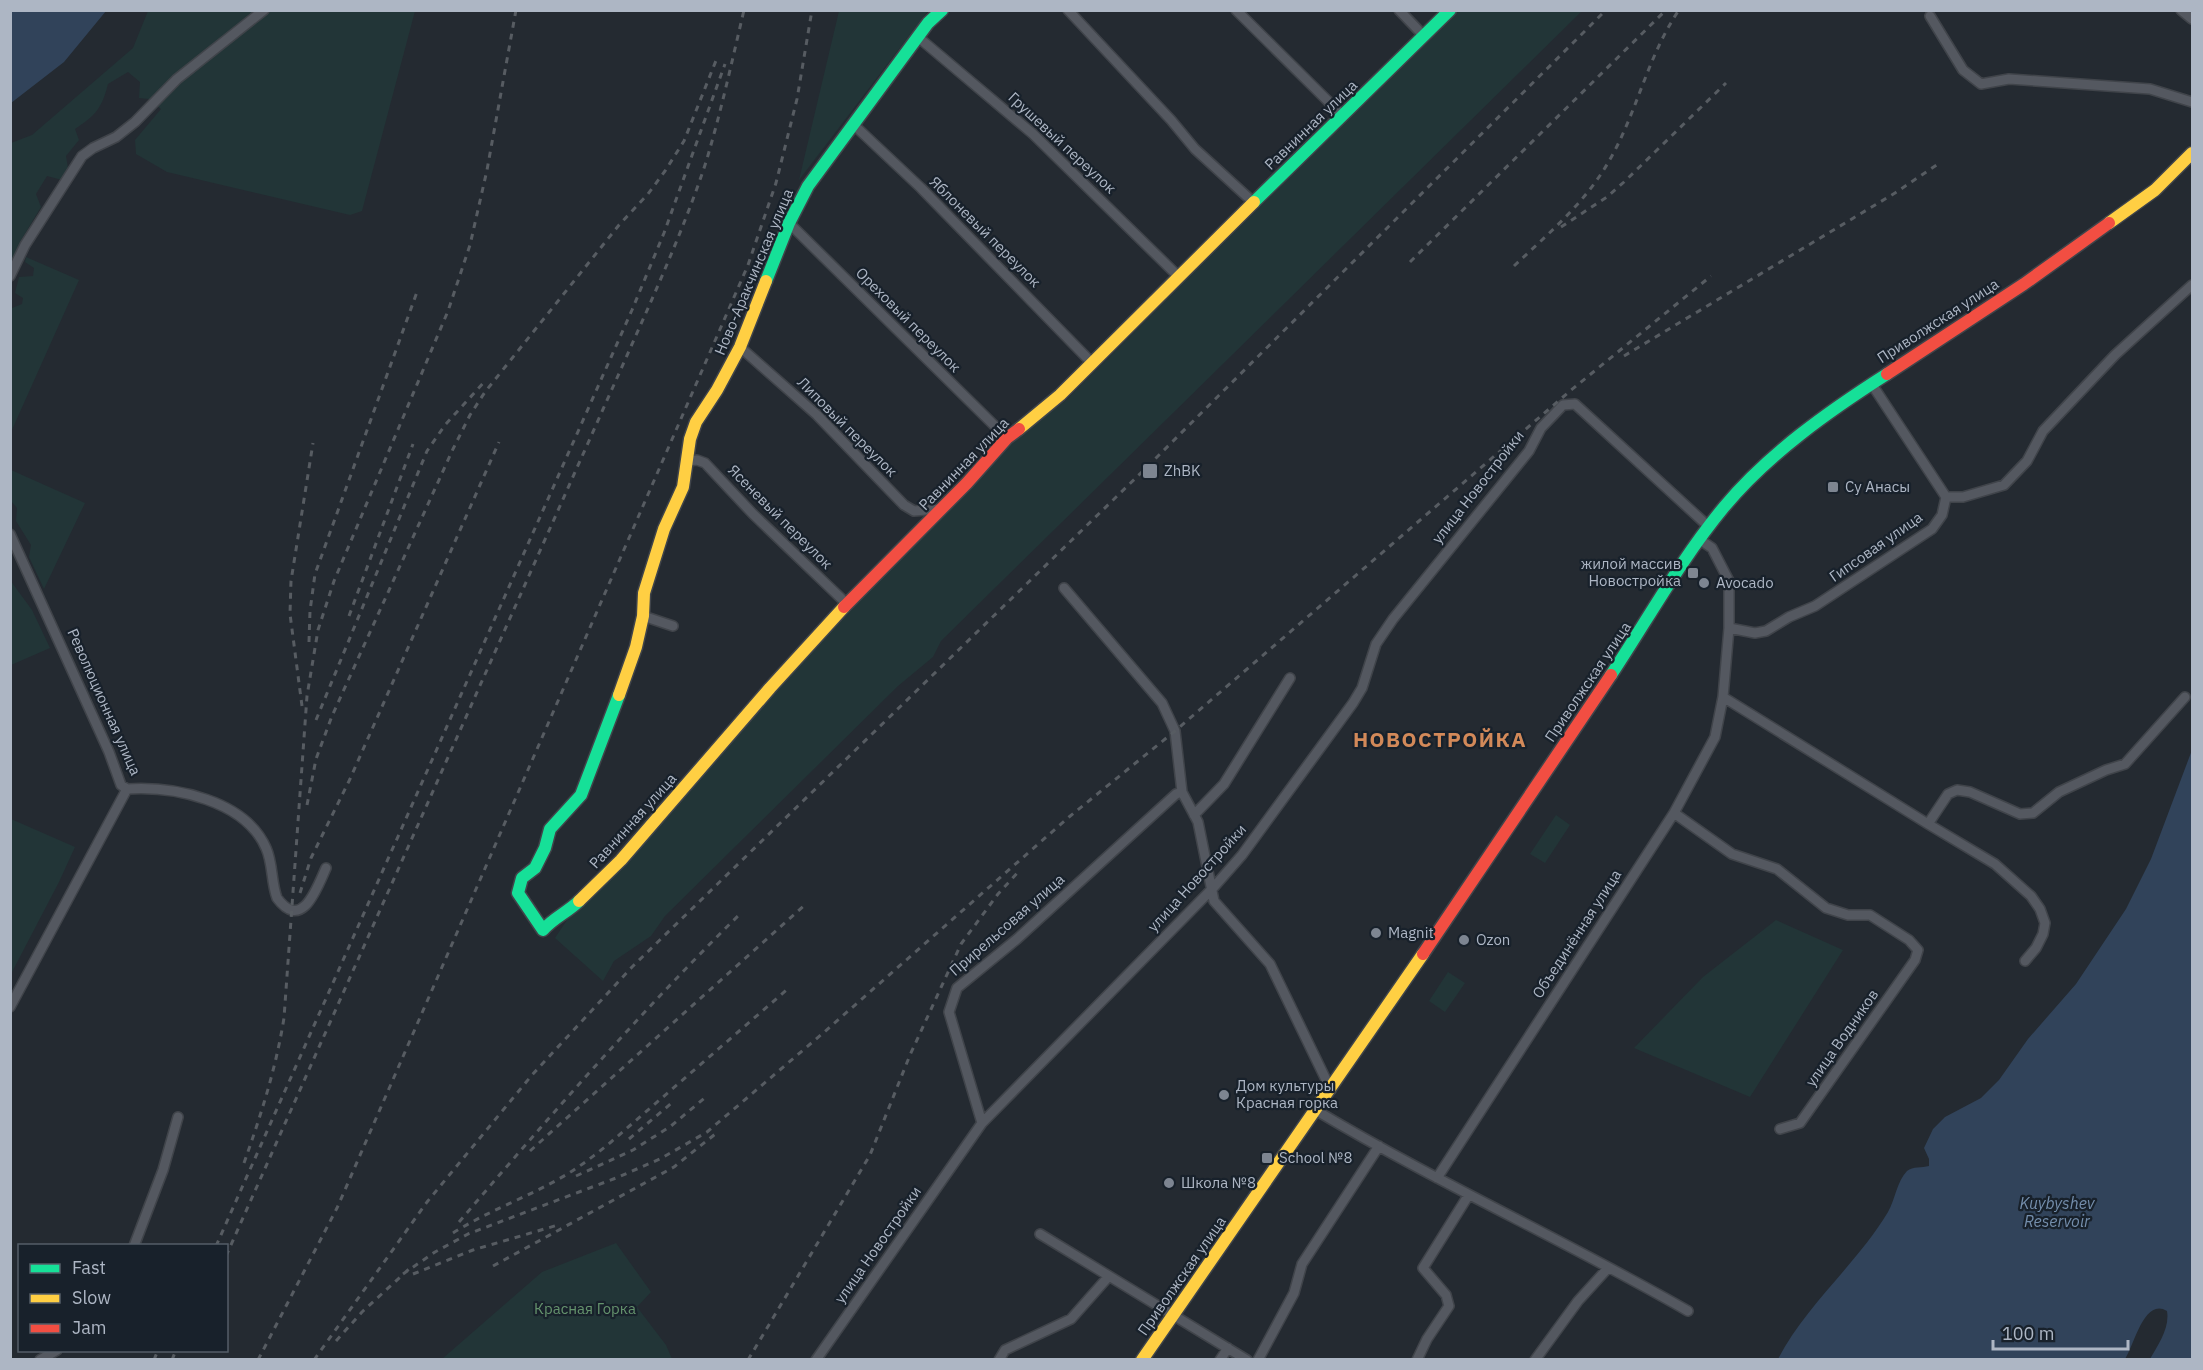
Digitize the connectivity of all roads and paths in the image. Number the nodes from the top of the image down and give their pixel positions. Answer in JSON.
{"nodes":[{"id":1,"x":264,"y":10,"type":"edge"},
{"id":2,"x":942,"y":10,"type":"edge"},
{"id":3,"x":1068,"y":10,"type":"edge"},
{"id":4,"x":1236,"y":10,"type":"edge"},
{"id":5,"x":1399,"y":10,"type":"edge"},
{"id":6,"x":1450,"y":10,"type":"edge"},
{"id":7,"x":2181,"y":10,"type":"edge"},
{"id":8,"x":1930,"y":16,"type":"dead end"},
{"id":9,"x":2193,"y":19,"type":"edge"},
{"id":10,"x":1423,"y":34,"type":"junction"},
{"id":11,"x":918,"y":37,"type":"junction"},
{"id":12,"x":2193,"y":102,"type":"edge"},
{"id":13,"x":1343,"y":116,"type":"junction"},
{"id":14,"x":854,"y":125,"type":"junction"},
{"id":15,"x":2193,"y":153,"type":"edge"},
{"id":16,"x":1253,"y":202,"type":"junction"},
{"id":17,"x":789,"y":223,"type":"junction"},
{"id":18,"x":10,"y":276,"type":"edge"},
{"id":19,"x":1179,"y":278,"type":"junction"},
{"id":20,"x":2193,"y":285,"type":"edge"},
{"id":21,"x":740,"y":347,"type":"junction"},
{"id":22,"x":1092,"y":363,"type":"junction"},
{"id":23,"x":1871,"y":383,"type":"junction"},
{"id":24,"x":1007,"y":438,"type":"junction"},
{"id":25,"x":688,"y":461,"type":"junction"},
{"id":26,"x":1946,"y":497,"type":"junction"},
{"id":27,"x":939,"y":509,"type":"junction"},
{"id":28,"x":1708,"y":526,"type":"junction"},
{"id":29,"x":10,"y":534,"type":"edge"},
{"id":30,"x":1699,"y":539,"type":"junction"},
{"id":31,"x":1064,"y":588,"type":"dead end"},
{"id":32,"x":847,"y":604,"type":"junction"},
{"id":33,"x":643,"y":616,"type":"junction"},
{"id":34,"x":673,"y":626,"type":"dead end"},
{"id":35,"x":1730,"y":628,"type":"junction"},
{"id":36,"x":1290,"y":678,"type":"dead end"},
{"id":37,"x":1724,"y":697,"type":"junction"},
{"id":38,"x":2185,"y":697,"type":"dead end"},
{"id":39,"x":127,"y":789,"type":"junction"},
{"id":40,"x":1182,"y":792,"type":"junction"},
{"id":41,"x":1674,"y":813,"type":"junction"},
{"id":42,"x":1194,"y":815,"type":"junction"},
{"id":43,"x":1928,"y":824,"type":"junction"},
{"id":44,"x":326,"y":868,"type":"dead end"},
{"id":45,"x":1213,"y":888,"type":"junction"},
{"id":46,"x":543,"y":930,"type":"joint"},
{"id":47,"x":2025,"y":962,"type":"dead end"},
{"id":48,"x":10,"y":1007,"type":"edge"},
{"id":49,"x":1331,"y":1090,"type":"junction"},
{"id":50,"x":1317,"y":1111,"type":"junction"},
{"id":51,"x":178,"y":1116,"type":"dead end"},
{"id":52,"x":982,"y":1123,"type":"junction"},
{"id":53,"x":1780,"y":1130,"type":"dead end"},
{"id":54,"x":1379,"y":1146,"type":"junction"},
{"id":55,"x":1437,"y":1178,"type":"junction"},
{"id":56,"x":1468,"y":1196,"type":"junction"},
{"id":57,"x":1040,"y":1234,"type":"dead end"},
{"id":58,"x":134,"y":1244,"type":"edge"},
{"id":59,"x":1608,"y":1268,"type":"junction"},
{"id":60,"x":1109,"y":1276,"type":"junction"},
{"id":61,"x":1688,"y":1311,"type":"dead end"},
{"id":62,"x":1173,"y":1315,"type":"junction"},
{"id":63,"x":1228,"y":1348,"type":"junction"},
{"id":64,"x":816,"y":1359,"type":"edge"},
{"id":65,"x":999,"y":1359,"type":"edge"},
{"id":66,"x":1142,"y":1359,"type":"edge"},
{"id":67,"x":1220,"y":1359,"type":"edge"},
{"id":68,"x":1247,"y":1359,"type":"edge"},
{"id":69,"x":1258,"y":1359,"type":"edge"},
{"id":70,"x":1417,"y":1359,"type":"edge"},
{"id":71,"x":1536,"y":1359,"type":"edge"}],
"edges":[{"from":1,"to":18,"type":"street"},
{"from":2,"to":11,"type":"street","name":"Ново-Аракчинская улица"},
{"from":3,"to":16,"type":"street"},
{"from":4,"to":13,"type":"street"},
{"from":5,"to":10,"type":"street"},
{"from":6,"to":10,"type":"street","name":"Равнинная улица"},
{"from":7,"to":9,"type":"street"},
{"from":8,"to":12,"type":"street"},
{"from":10,"to":13,"type":"street","name":"Равнинная улица"},
{"from":11,"to":14,"type":"street","name":"Ново-Аракчинская улица"},
{"from":11,"to":19,"type":"street","name":"Грушевый переулок"},
{"from":13,"to":16,"type":"street","name":"Равнинная улица"},
{"from":14,"to":17,"type":"street","name":"Ново-Аракчинская улица"},
{"from":14,"to":22,"type":"street","name":"Яблоневый переулок"},
{"from":15,"to":23,"type":"street","name":"Приволжская улица"},
{"from":16,"to":19,"type":"street","name":"Равнинная улица"},
{"from":17,"to":21,"type":"street","name":"Ново-Аракчинская улица"},
{"from":17,"to":24,"type":"street","name":"Ореховый переулок"},
{"from":19,"to":22,"type":"street","name":"Равнинная улица"},
{"from":20,"to":26,"type":"street"},
{"from":21,"to":25,"type":"street","name":"Ново-Аракчинская улица"},
{"from":21,"to":27,"type":"street","name":"Липовый переулок"},
{"from":22,"to":24,"type":"street","name":"Равнинная улица"},
{"from":23,"to":26,"type":"street"},
{"from":23,"to":28,"type":"street","name":"Приволжская улица"},
{"from":24,"to":27,"type":"street","name":"Равнинная улица"},
{"from":25,"to":32,"type":"street","name":"Ясеневый переулок"},
{"from":25,"to":33,"type":"street","name":"Ново-Аракчинская улица"},
{"from":26,"to":35,"type":"street","name":"Гипсовая улица"},
{"from":27,"to":32,"type":"street","name":"Равнинная улица"},
{"from":28,"to":30,"type":"street","name":"Приволжская улица"},
{"from":28,"to":45,"type":"street","name":"улица Новостройки"},
{"from":29,"to":39,"type":"street","name":"Революционная улица"},
{"from":30,"to":35,"type":"street","name":"Объединённая улица"},
{"from":30,"to":49,"type":"street","name":"Приволжская улица"},
{"from":31,"to":40,"type":"street"},
{"from":32,"to":46,"type":"street","name":"Равнинная улица"},
{"from":33,"to":34,"type":"street"},
{"from":33,"to":46,"type":"street","name":"Ново-Аракчинская улица"},
{"from":35,"to":37,"type":"street","name":"Объединённая улица"},
{"from":36,"to":42,"type":"street"},
{"from":37,"to":41,"type":"street","name":"Объединённая улица"},
{"from":37,"to":43,"type":"street"},
{"from":38,"to":43,"type":"street"},
{"from":39,"to":44,"type":"street"},
{"from":39,"to":48,"type":"street","name":"Революционная улица"},
{"from":40,"to":42,"type":"street"},
{"from":40,"to":52,"type":"street","name":"Прирельсовая улица"},
{"from":41,"to":53,"type":"street","name":"улица Водников"},
{"from":41,"to":55,"type":"street","name":"Объединённая улица"},
{"from":42,"to":45,"type":"street"},
{"from":43,"to":47,"type":"street"},
{"from":45,"to":49,"type":"street"},
{"from":45,"to":52,"type":"street","name":"улица Новостройки"},
{"from":49,"to":50,"type":"street","name":"Приволжская улица"},
{"from":50,"to":54,"type":"street"},
{"from":50,"to":62,"type":"street","name":"Приволжская улица"},
{"from":51,"to":58,"type":"street"},
{"from":52,"to":64,"type":"street","name":"улица Новостройки"},
{"from":54,"to":55,"type":"street"},
{"from":54,"to":69,"type":"street"},
{"from":55,"to":56,"type":"street"},
{"from":56,"to":59,"type":"street"},
{"from":56,"to":70,"type":"street"},
{"from":57,"to":60,"type":"street"},
{"from":59,"to":61,"type":"street"},
{"from":59,"to":71,"type":"street"},
{"from":60,"to":62,"type":"street"},
{"from":60,"to":65,"type":"street"},
{"from":62,"to":63,"type":"street"},
{"from":62,"to":66,"type":"street","name":"Приволжская улица"},
{"from":63,"to":67,"type":"street"},
{"from":63,"to":68,"type":"street"}]}
